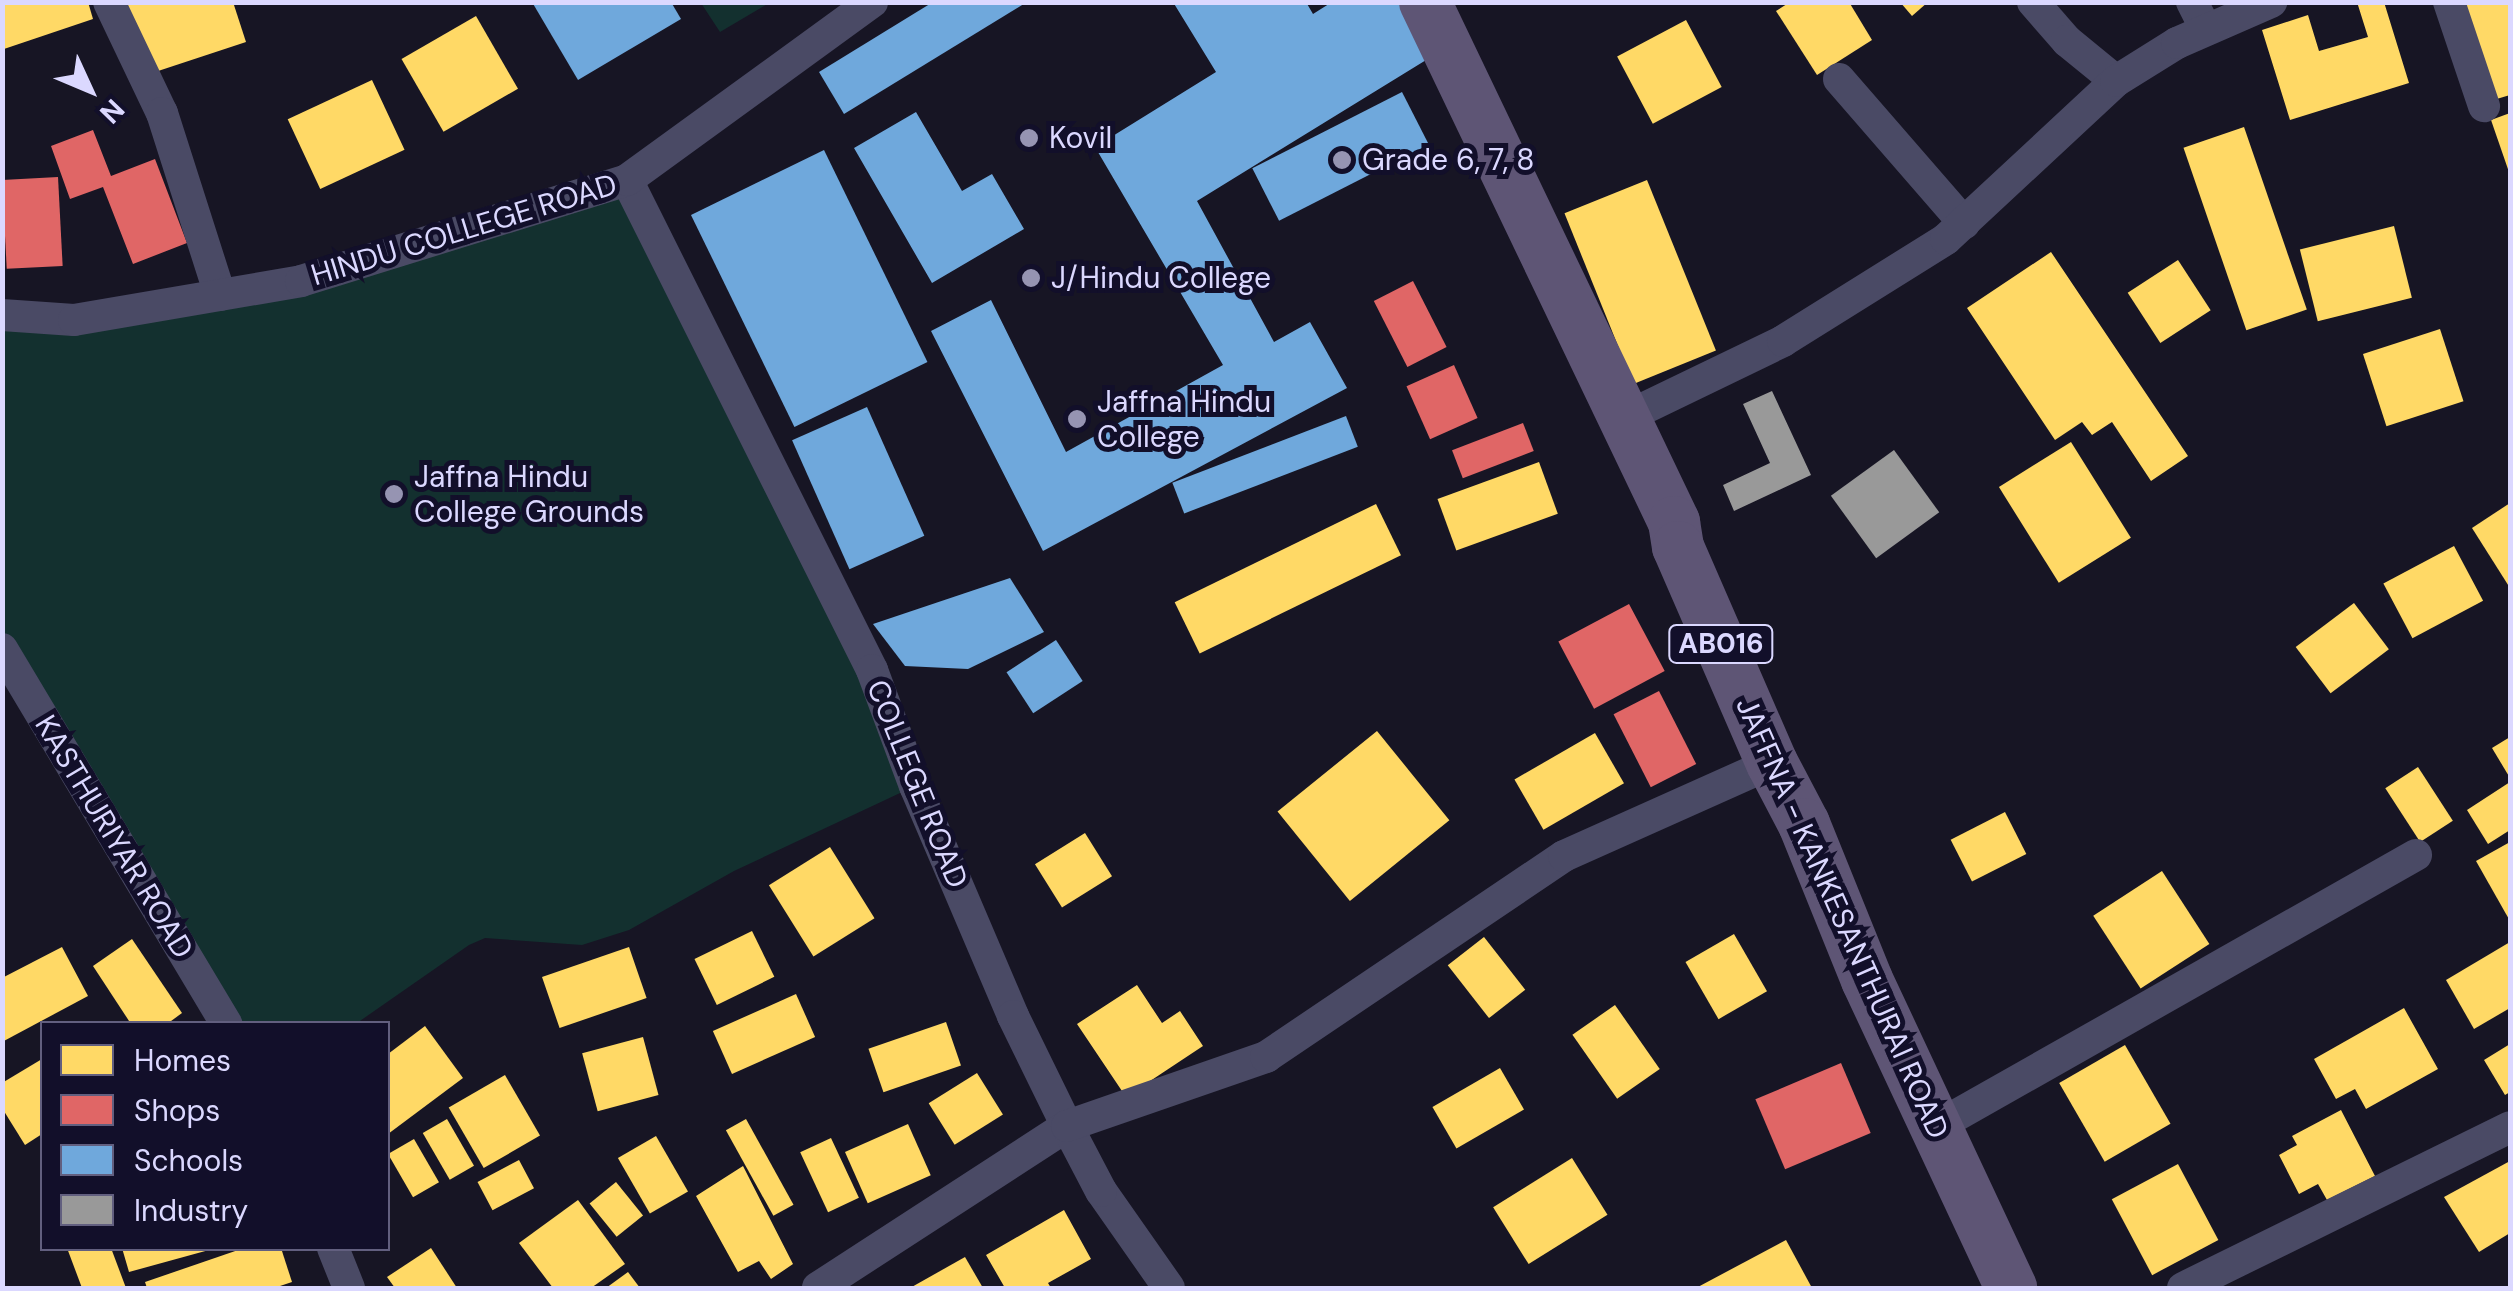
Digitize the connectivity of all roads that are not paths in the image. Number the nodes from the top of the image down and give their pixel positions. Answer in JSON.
{"nodes":[{"id":1,"x":110,"y":2,"type":"edge"},
{"id":2,"x":872,"y":2,"type":"edge"},
{"id":3,"x":1425,"y":2,"type":"edge"},
{"id":4,"x":2033,"y":2,"type":"edge"},
{"id":5,"x":2271,"y":2,"type":"edge"},
{"id":6,"x":2449,"y":2,"type":"edge"},
{"id":7,"x":2199,"y":16,"type":"edge"},
{"id":8,"x":1839,"y":78,"type":"dead end"},
{"id":9,"x":2116,"y":81,"type":"junction"},
{"id":10,"x":2484,"y":106,"type":"dead end"},
{"id":11,"x":627,"y":180,"type":"junction"},
{"id":12,"x":1964,"y":223,"type":"junction"},
{"id":13,"x":220,"y":295,"type":"junction"},
{"id":14,"x":2,"y":316,"type":"edge"},
{"id":15,"x":1622,"y":419,"type":"junction"},
{"id":16,"x":2,"y":650,"type":"edge"},
{"id":17,"x":1772,"y":763,"type":"junction"},
{"id":18,"x":2416,"y":856,"type":"dead end"},
{"id":19,"x":224,"y":1021,"type":"edge"},
{"id":20,"x":1068,"y":1126,"type":"junction"},
{"id":21,"x":2510,"y":1127,"type":"edge"},
{"id":22,"x":1934,"y":1128,"type":"junction"},
{"id":23,"x":334,"y":1251,"type":"edge"},
{"id":24,"x":350,"y":1288,"type":"edge"},
{"id":25,"x":818,"y":1288,"type":"edge"},
{"id":26,"x":1168,"y":1288,"type":"edge"},
{"id":27,"x":2011,"y":1288,"type":"edge"},
{"id":28,"x":2183,"y":1288,"type":"edge"}],
"edges":[{"from":1,"to":13,"type":"street"},
{"from":2,"to":11,"type":"street","name":"HINDU COLLEGE ROAD"},
{"from":3,"to":15,"type":"main road","name":"JAFFNA - KANKESANTHURAI ROAD","number":"AB016"},
{"from":4,"to":9,"type":"street"},
{"from":5,"to":7,"type":"street"},
{"from":6,"to":10,"type":"street"},
{"from":7,"to":9,"type":"street"},
{"from":8,"to":12,"type":"street"},
{"from":9,"to":12,"type":"street"},
{"from":11,"to":13,"type":"street","name":"HINDU COLLEGE ROAD"},
{"from":11,"to":20,"type":"street","name":"COLLEGE ROAD"},
{"from":12,"to":15,"type":"street"},
{"from":13,"to":14,"type":"street","name":"HINDU COLLEGE ROAD"},
{"from":15,"to":17,"type":"main road","name":"JAFFNA - KANKESANTHURAI ROAD","number":"AB016"},
{"from":16,"to":19,"type":"street","name":"KASTHURIYAR ROAD"},
{"from":17,"to":20,"type":"street"},
{"from":17,"to":22,"type":"main road","name":"JAFFNA - KANKESANTHURAI ROAD","number":"AB016"},
{"from":18,"to":22,"type":"street"},
{"from":20,"to":25,"type":"street"},
{"from":20,"to":26,"type":"street","name":"COLLEGE ROAD"},
{"from":21,"to":28,"type":"street"},
{"from":22,"to":27,"type":"main road","name":"JAFFNA - KANKESANTHURAI ROAD","number":"AB016"},
{"from":23,"to":24,"type":"street"}]}
